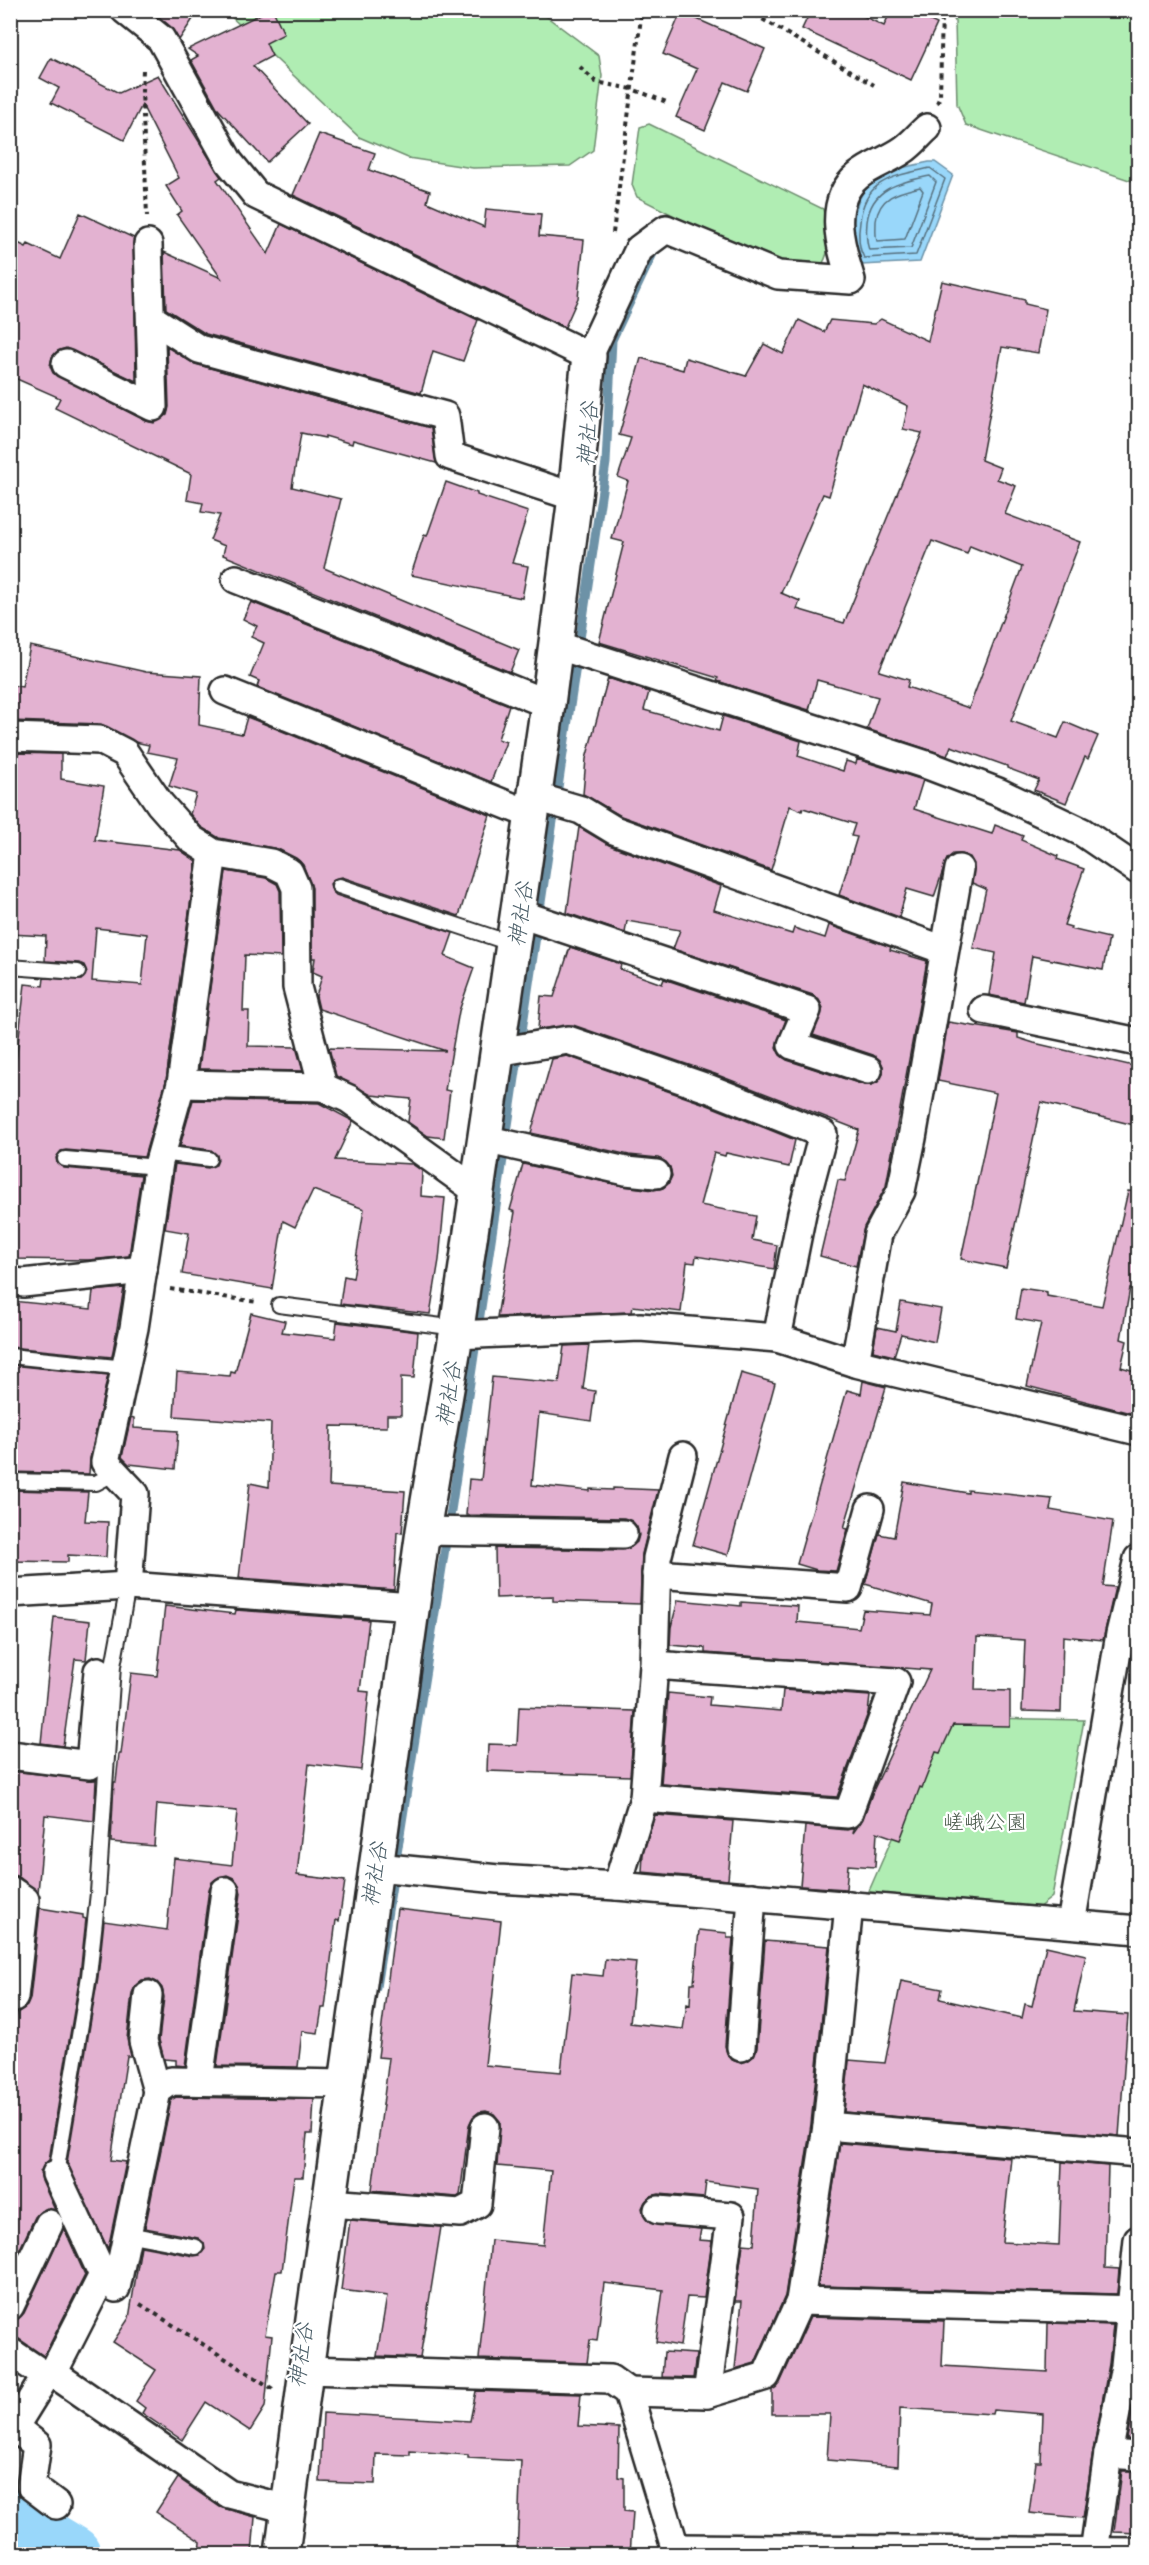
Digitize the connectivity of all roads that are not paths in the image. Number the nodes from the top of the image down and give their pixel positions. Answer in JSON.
{"nodes":[{"id":1,"x":125,"y":10,"type":"edge"},
{"id":2,"x":927,"y":128,"type":"road end"},
{"id":3,"x":148,"y":244,"type":"road end"},
{"id":4,"x":151,"y":318,"type":"junction"},
{"id":5,"x":589,"y":356,"type":"junction"},
{"id":6,"x":66,"y":364,"type":"dead end"},
{"id":7,"x":575,"y":497,"type":"junction"},
{"id":8,"x":236,"y":579,"type":"dead end"},
{"id":9,"x":556,"y":645,"type":"junction"},
{"id":10,"x":225,"y":691,"type":"dead end"},
{"id":11,"x":548,"y":704,"type":"junction"},
{"id":12,"x":10,"y":737,"type":"edge"},
{"id":13,"x":532,"y":806,"type":"junction"},
{"id":14,"x":213,"y":853,"type":"junction"},
{"id":15,"x":959,"y":869,"type":"dead end"},
{"id":16,"x":1138,"y":870,"type":"edge"},
{"id":17,"x":339,"y":886,"type":"dead end"},
{"id":18,"x":515,"y":928,"type":"junction"},
{"id":19,"x":944,"y":950,"type":"junction"},
{"id":20,"x":10,"y":967,"type":"edge"},
{"id":21,"x":78,"y":972,"type":"dead end"},
{"id":22,"x":984,"y":1010,"type":"dead end"},
{"id":23,"x":1138,"y":1041,"type":"edge"},
{"id":24,"x":497,"y":1052,"type":"junction"},
{"id":25,"x":868,"y":1070,"type":"dead end"},
{"id":26,"x":181,"y":1084,"type":"junction"},
{"id":27,"x":323,"y":1087,"type":"junction"},
{"id":28,"x":484,"y":1139,"type":"junction"},
{"id":29,"x":64,"y":1159,"type":"dead end"},
{"id":30,"x":209,"y":1159,"type":"dead end"},
{"id":31,"x":160,"y":1160,"type":"junction"},
{"id":32,"x":656,"y":1174,"type":"dead end"},
{"id":33,"x":477,"y":1191,"type":"junction"},
{"id":34,"x":142,"y":1277,"type":"junction"},
{"id":35,"x":10,"y":1281,"type":"edge"},
{"id":36,"x":279,"y":1305,"type":"road end"},
{"id":37,"x":456,"y":1331,"type":"junction"},
{"id":38,"x":777,"y":1338,"type":"junction"},
{"id":39,"x":10,"y":1356,"type":"edge"},
{"id":40,"x":855,"y":1363,"type":"junction"},
{"id":41,"x":126,"y":1368,"type":"junction"},
{"id":42,"x":1138,"y":1431,"type":"edge"},
{"id":43,"x":683,"y":1456,"type":"dead end"},
{"id":44,"x":115,"y":1473,"type":"junction"},
{"id":45,"x":10,"y":1481,"type":"edge"},
{"id":46,"x":870,"y":1509,"type":"dead end"},
{"id":47,"x":423,"y":1531,"type":"junction"},
{"id":48,"x":623,"y":1534,"type":"dead end"},
{"id":49,"x":1138,"y":1559,"type":"edge"},
{"id":50,"x":656,"y":1574,"type":"junction"},
{"id":51,"x":128,"y":1586,"type":"junction"},
{"id":52,"x":10,"y":1593,"type":"edge"},
{"id":53,"x":412,"y":1607,"type":"junction"},
{"id":54,"x":1129,"y":1635,"type":"edge"},
{"id":55,"x":654,"y":1665,"type":"junction"},
{"id":56,"x":98,"y":1671,"type":"dead end"},
{"id":57,"x":10,"y":1755,"type":"edge"},
{"id":58,"x":644,"y":1798,"type":"junction"},
{"id":59,"x":377,"y":1867,"type":"junction"},
{"id":60,"x":617,"y":1886,"type":"junction"},
{"id":61,"x":10,"y":1890,"type":"edge"},
{"id":62,"x":225,"y":1891,"type":"dead end"},
{"id":63,"x":752,"y":1897,"type":"junction"},
{"id":64,"x":849,"y":1905,"type":"junction"},
{"id":65,"x":1071,"y":1924,"type":"junction"},
{"id":66,"x":1138,"y":1930,"type":"edge"},
{"id":67,"x":147,"y":1995,"type":"dead end"},
{"id":68,"x":10,"y":1999,"type":"edge"},
{"id":69,"x":741,"y":2047,"type":"dead end"},
{"id":70,"x":199,"y":2081,"type":"junction"},
{"id":71,"x":345,"y":2084,"type":"junction"},
{"id":72,"x":157,"y":2091,"type":"junction"},
{"id":73,"x":827,"y":2126,"type":"junction"},
{"id":74,"x":485,"y":2127,"type":"dead end"},
{"id":75,"x":1138,"y":2153,"type":"edge"},
{"id":76,"x":56,"y":2174,"type":"joint"},
{"id":77,"x":330,"y":2203,"type":"junction"},
{"id":78,"x":658,"y":2210,"type":"dead end"},
{"id":79,"x":49,"y":2224,"type":"dead end"},
{"id":80,"x":127,"y":2234,"type":"junction"},
{"id":81,"x":1138,"y":2240,"type":"edge"},
{"id":82,"x":196,"y":2247,"type":"dead end"},
{"id":83,"x":116,"y":2288,"type":"road end"},
{"id":84,"x":800,"y":2301,"type":"junction"},
{"id":85,"x":10,"y":2306,"type":"edge"},
{"id":86,"x":1134,"y":2310,"type":"edge"},
{"id":87,"x":10,"y":2352,"type":"edge"},
{"id":88,"x":50,"y":2375,"type":"junction"},
{"id":89,"x":313,"y":2378,"type":"junction"},
{"id":90,"x":628,"y":2392,"type":"junction"},
{"id":91,"x":707,"y":2394,"type":"junction"},
{"id":92,"x":13,"y":2425,"type":"edge"},
{"id":93,"x":1108,"y":2454,"type":"junction"},
{"id":94,"x":1138,"y":2456,"type":"edge"},
{"id":95,"x":56,"y":2505,"type":"dead end"},
{"id":96,"x":288,"y":2509,"type":"junction"},
{"id":97,"x":676,"y":2551,"type":"edge"},
{"id":98,"x":1094,"y":2552,"type":"junction"},
{"id":99,"x":1138,"y":2552,"type":"edge"},
{"id":100,"x":282,"y":2554,"type":"edge"}],
"edges":[{"from":1,"to":5,"type":"street"},
{"from":2,"to":5,"type":"street"},
{"from":3,"to":4,"type":"street"},
{"from":4,"to":6,"type":"street"},
{"from":4,"to":7,"type":"street"},
{"from":5,"to":7,"type":"street"},
{"from":7,"to":9,"type":"street"},
{"from":8,"to":11,"type":"street"},
{"from":9,"to":11,"type":"street"},
{"from":9,"to":16,"type":"street"},
{"from":10,"to":13,"type":"street"},
{"from":11,"to":13,"type":"street"},
{"from":12,"to":14,"type":"street"},
{"from":13,"to":18,"type":"street"},
{"from":13,"to":19,"type":"street"},
{"from":14,"to":26,"type":"street"},
{"from":14,"to":27,"type":"street"},
{"from":15,"to":19,"type":"street"},
{"from":17,"to":18,"type":"lane"},
{"from":18,"to":24,"type":"street"},
{"from":18,"to":25,"type":"street"},
{"from":19,"to":40,"type":"street"},
{"from":20,"to":21,"type":"lane"},
{"from":22,"to":23,"type":"street"},
{"from":24,"to":28,"type":"street"},
{"from":24,"to":38,"type":"street"},
{"from":26,"to":27,"type":"street"},
{"from":26,"to":31,"type":"street"},
{"from":27,"to":33,"type":"street"},
{"from":28,"to":32,"type":"street"},
{"from":28,"to":33,"type":"street"},
{"from":29,"to":31,"type":"lane"},
{"from":30,"to":31,"type":"lane"},
{"from":31,"to":34,"type":"street"},
{"from":33,"to":37,"type":"street"},
{"from":34,"to":35,"type":"street"},
{"from":34,"to":41,"type":"street"},
{"from":36,"to":37,"type":"lane"},
{"from":37,"to":38,"type":"street"},
{"from":37,"to":47,"type":"street"},
{"from":38,"to":40,"type":"street"},
{"from":39,"to":41,"type":"lane"},
{"from":40,"to":42,"type":"street"},
{"from":41,"to":44,"type":"street"},
{"from":43,"to":50,"type":"street"},
{"from":44,"to":45,"type":"lane"},
{"from":44,"to":51,"type":"street"},
{"from":46,"to":50,"type":"street"},
{"from":47,"to":48,"type":"street"},
{"from":47,"to":53,"type":"street"},
{"from":49,"to":54,"type":"street"},
{"from":50,"to":55,"type":"street"},
{"from":51,"to":52,"type":"street"},
{"from":51,"to":53,"type":"street"},
{"from":51,"to":76,"type":"lane"},
{"from":53,"to":59,"type":"street"},
{"from":54,"to":65,"type":"street"},
{"from":55,"to":58,"type":"street"},
{"from":55,"to":58,"type":"street"},
{"from":56,"to":57,"type":"street"},
{"from":58,"to":60,"type":"street"},
{"from":59,"to":60,"type":"street"},
{"from":59,"to":71,"type":"street"},
{"from":60,"to":63,"type":"street"},
{"from":61,"to":68,"type":"street"},
{"from":62,"to":70,"type":"street"},
{"from":63,"to":64,"type":"street"},
{"from":63,"to":69,"type":"street"},
{"from":64,"to":65,"type":"street"},
{"from":64,"to":73,"type":"street"},
{"from":65,"to":66,"type":"street"},
{"from":67,"to":72,"type":"street"},
{"from":70,"to":71,"type":"street"},
{"from":70,"to":72,"type":"street"},
{"from":71,"to":77,"type":"street"},
{"from":72,"to":80,"type":"street"},
{"from":73,"to":75,"type":"street"},
{"from":73,"to":84,"type":"street"},
{"from":74,"to":77,"type":"street"},
{"from":76,"to":88,"type":"street"},
{"from":77,"to":89,"type":"street"},
{"from":78,"to":91,"type":"street"},
{"from":79,"to":85,"type":"street"},
{"from":80,"to":82,"type":"lane"},
{"from":80,"to":83,"type":"street"},
{"from":81,"to":86,"type":"street"},
{"from":84,"to":86,"type":"street"},
{"from":84,"to":91,"type":"street"},
{"from":86,"to":93,"type":"street"},
{"from":87,"to":88,"type":"street"},
{"from":88,"to":92,"type":"street"},
{"from":88,"to":96,"type":"street"},
{"from":89,"to":90,"type":"street"},
{"from":89,"to":96,"type":"street"},
{"from":90,"to":91,"type":"street"},
{"from":90,"to":97,"type":"street"},
{"from":92,"to":95,"type":"street"},
{"from":93,"to":94,"type":"street"},
{"from":93,"to":98,"type":"street"},
{"from":96,"to":100,"type":"street"},
{"from":97,"to":98,"type":"street"},
{"from":98,"to":99,"type":"street"}]}
